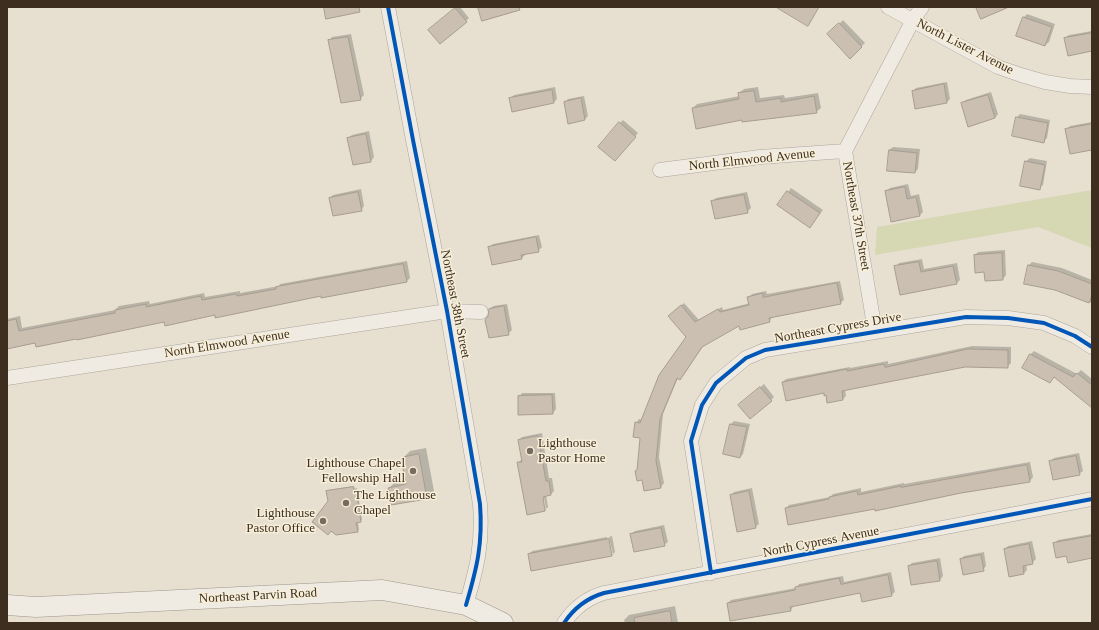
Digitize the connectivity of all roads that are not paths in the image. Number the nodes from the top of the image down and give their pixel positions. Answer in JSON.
{"nodes":[{"id":1,"x":388,"y":7,"type":"edge"},
{"id":2,"x":888,"y":7,"type":"edge"},
{"id":3,"x":922,"y":7,"type":"edge"},
{"id":4,"x":913,"y":20,"type":"junction"},
{"id":5,"x":1092,"y":87,"type":"edge"},
{"id":6,"x":845,"y":151,"type":"junction"},
{"id":7,"x":660,"y":170,"type":"dead end"},
{"id":8,"x":447,"y":311,"type":"junction"},
{"id":9,"x":482,"y":312,"type":"dead end"},
{"id":10,"x":875,"y":331,"type":"junction"},
{"id":11,"x":1092,"y":347,"type":"edge"},
{"id":12,"x":7,"y":378,"type":"edge"},
{"id":13,"x":1092,"y":500,"type":"edge"},
{"id":14,"x":711,"y":573,"type":"junction"},
{"id":15,"x":7,"y":605,"type":"edge"},
{"id":16,"x":466,"y":605,"type":"junction"},
{"id":17,"x":503,"y":623,"type":"edge"},
{"id":18,"x":564,"y":623,"type":"edge"}],
"edges":[{"from":1,"to":8,"type":"street","name":"Northeast 38th Street"},
{"from":2,"to":4,"type":"street","name":"North Lister Avenue"},
{"from":3,"to":4,"type":"street","name":"Northeast 37th Street"},
{"from":4,"to":5,"type":"street","name":"North Lister Avenue"},
{"from":4,"to":6,"type":"street","name":"Northeast 37th Street"},
{"from":6,"to":7,"type":"street","name":"North Elmwood Avenue"},
{"from":6,"to":10,"type":"street","name":"Northeast 37th Street"},
{"from":8,"to":9,"type":"street","name":"North Elmwood Avenue"},
{"from":8,"to":12,"type":"street","name":"North Elmwood Avenue"},
{"from":8,"to":16,"type":"street","name":"Northeast 38th Street"},
{"from":10,"to":11,"type":"street","name":"Northeast Cypress Drive"},
{"from":10,"to":14,"type":"street","name":"Northeast Cypress Drive"},
{"from":13,"to":14,"type":"street","name":"North Cypress Avenue"},
{"from":14,"to":18,"type":"street","name":"North Cypress Avenue"},
{"from":15,"to":16,"type":"main road","name":"Northeast Parvin Road"},
{"from":16,"to":17,"type":"main road","name":"Northeast Parvin Road"}]}
